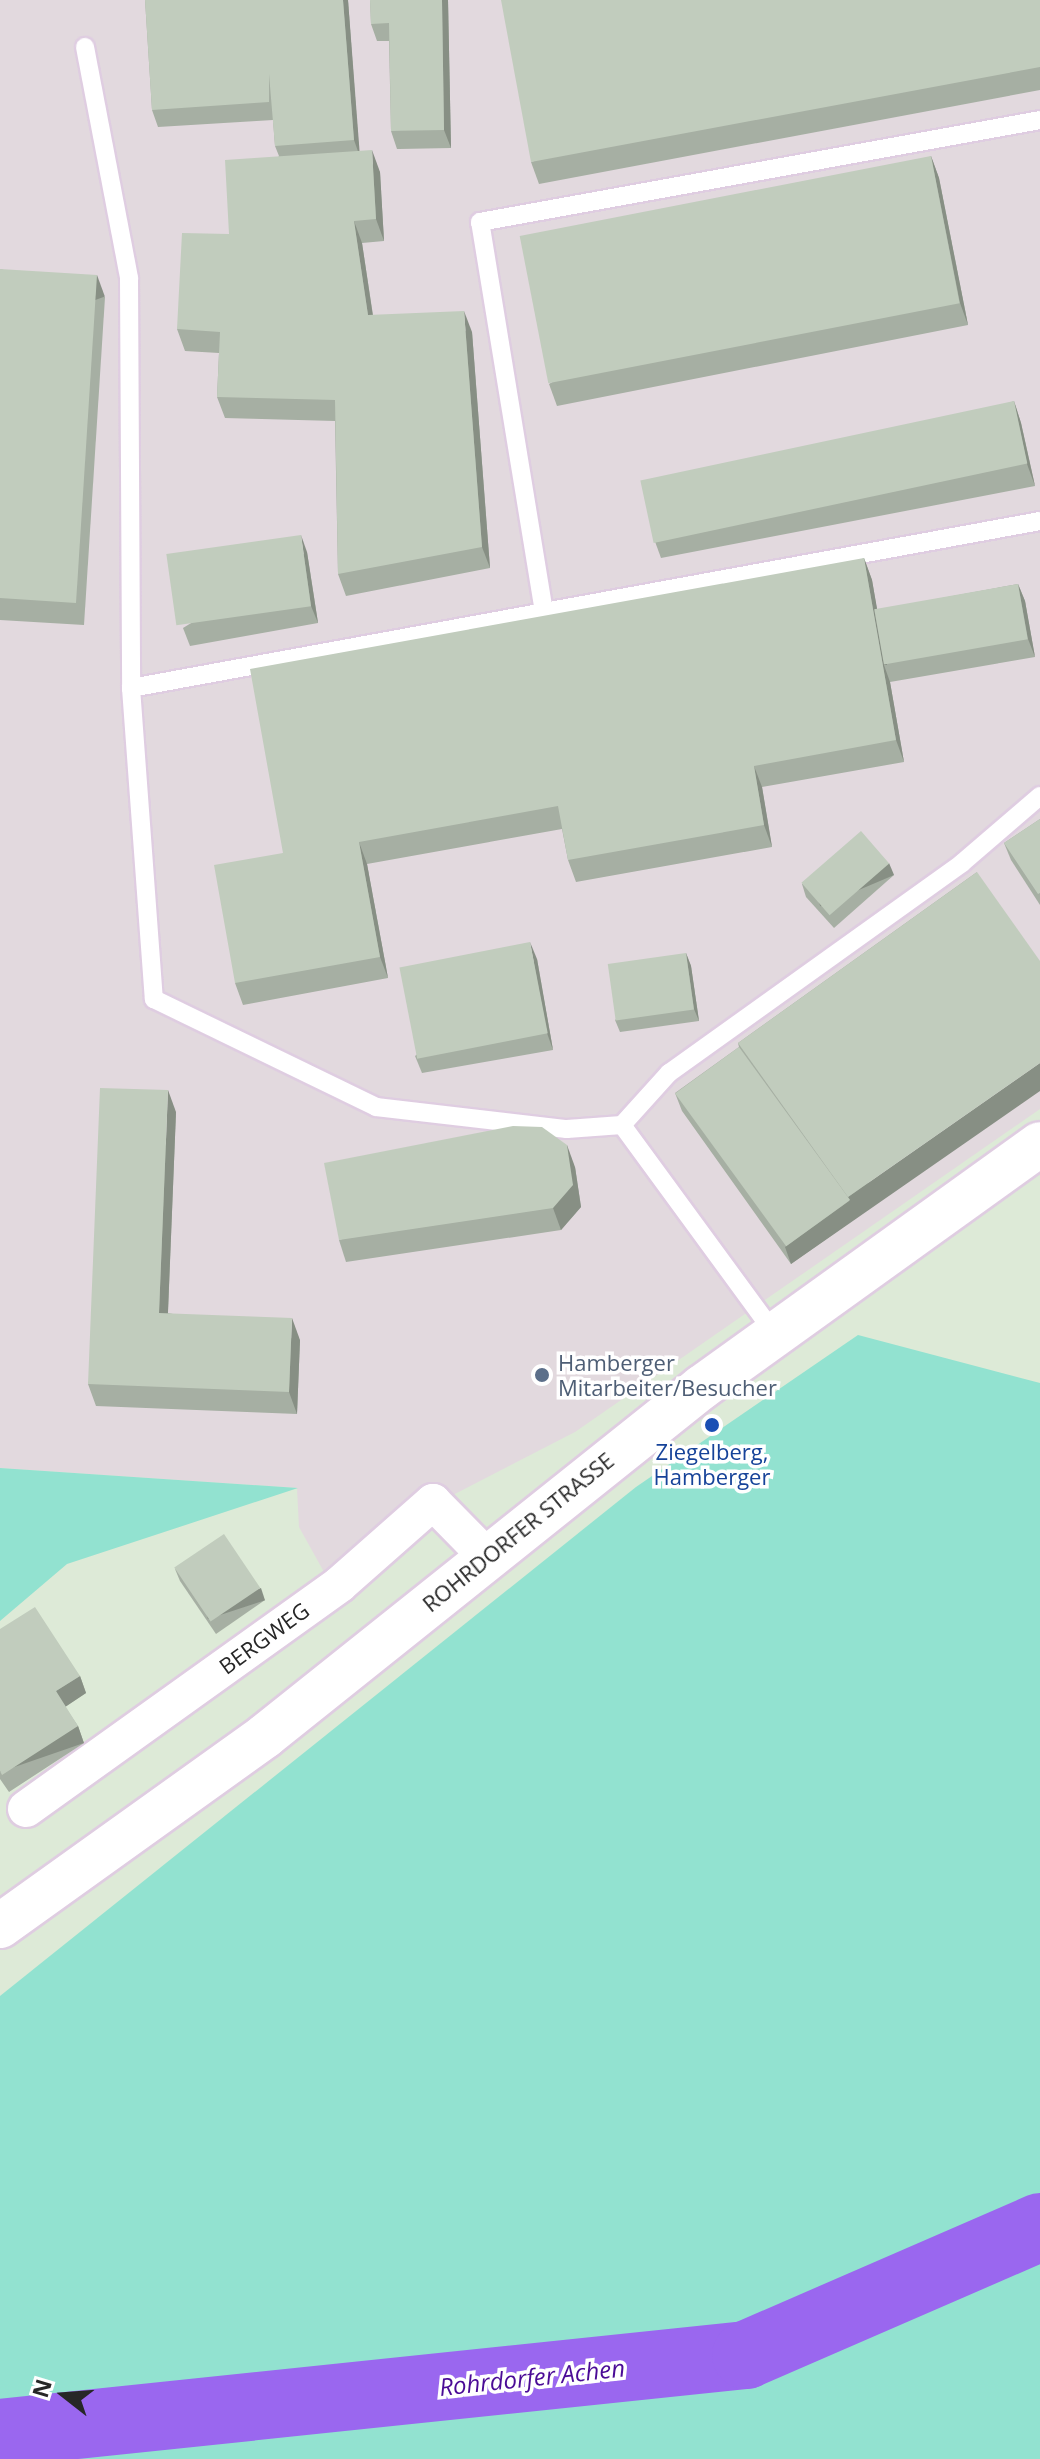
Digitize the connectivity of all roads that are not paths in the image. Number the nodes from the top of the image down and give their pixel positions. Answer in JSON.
{"nodes":[{"id":1,"x":85,"y":47,"type":"dead end"},
{"id":2,"x":1040,"y":120,"type":"edge"},
{"id":3,"x":1040,"y":521,"type":"edge"},
{"id":4,"x":544,"y":612,"type":"junction"},
{"id":5,"x":131,"y":688,"type":"junction"},
{"id":6,"x":1040,"y":796,"type":"edge"},
{"id":7,"x":622,"y":1125,"type":"junction"},
{"id":8,"x":1040,"y":1144,"type":"edge"},
{"id":9,"x":774,"y":1333,"type":"junction"},
{"id":10,"x":487,"y":1557,"type":"junction"},
{"id":11,"x":26,"y":1809,"type":"dead end"},
{"id":12,"x":0,"y":1926,"type":"edge"}],
"edges":[{"from":1,"to":5,"type":"lane"},
{"from":2,"to":4,"type":"lane"},
{"from":3,"to":4,"type":"lane"},
{"from":4,"to":5,"type":"lane"},
{"from":5,"to":7,"type":"lane"},
{"from":6,"to":7,"type":"lane"},
{"from":7,"to":9,"type":"lane"},
{"from":8,"to":9,"type":"main road","name":"ROHRDORFER STRASSE"},
{"from":9,"to":10,"type":"main road","name":"ROHRDORFER STRASSE"},
{"from":10,"to":11,"type":"street","name":"BERGWEG"},
{"from":10,"to":12,"type":"main road","name":"ROHRDORFER STRASSE"}]}
